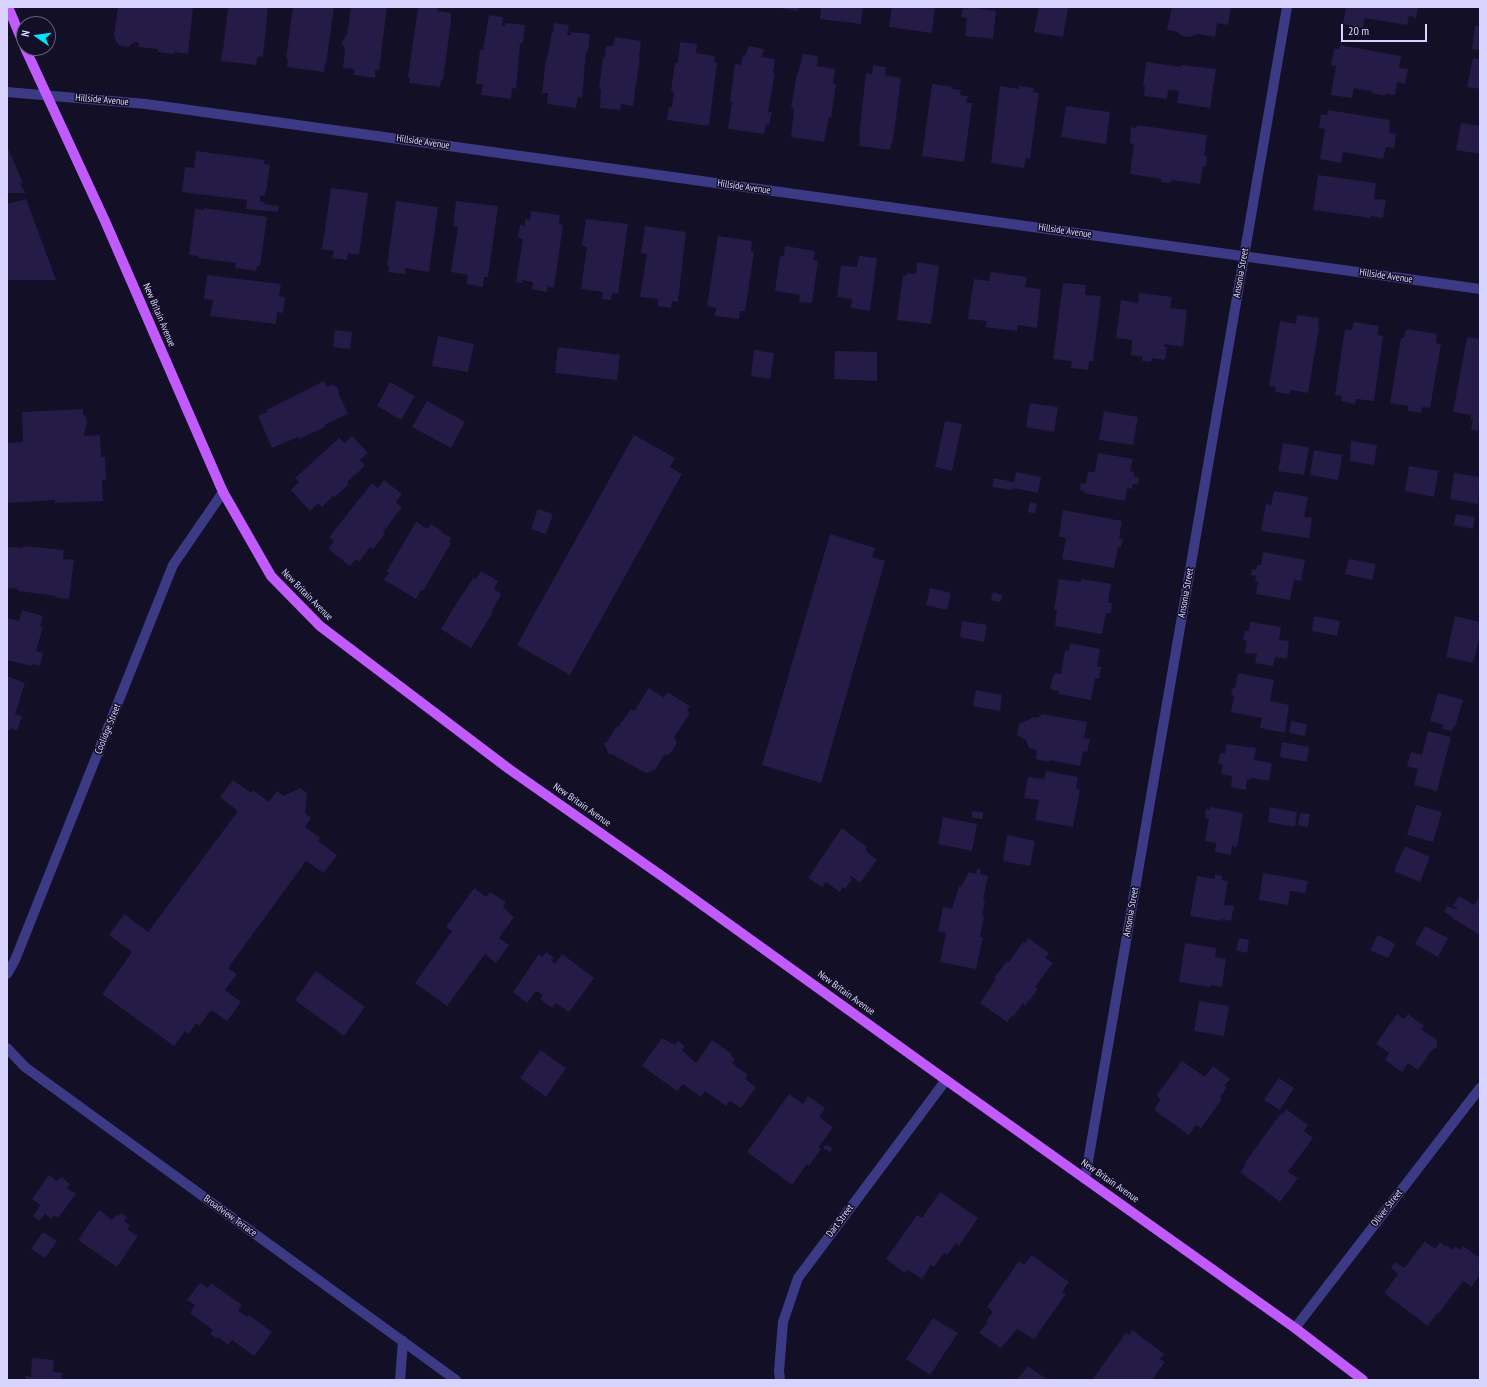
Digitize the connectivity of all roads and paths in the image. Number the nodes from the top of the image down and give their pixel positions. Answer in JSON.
{"nodes":[{"id":1,"x":8,"y":7,"type":"edge"},
{"id":2,"x":1287,"y":7,"type":"edge"},
{"id":3,"x":16,"y":26,"type":"edge"},
{"id":4,"x":29,"y":56,"type":"edge"},
{"id":5,"x":7,"y":92,"type":"edge"},
{"id":6,"x":46,"y":95,"type":"junction"},
{"id":7,"x":1244,"y":256,"type":"junction"},
{"id":8,"x":1480,"y":289,"type":"edge"},
{"id":9,"x":223,"y":492,"type":"junction"},
{"id":10,"x":7,"y":974,"type":"edge"},
{"id":11,"x":7,"y":1048,"type":"edge"},
{"id":12,"x":946,"y":1080,"type":"junction"},
{"id":13,"x":1480,"y":1088,"type":"edge"},
{"id":14,"x":1085,"y":1179,"type":"junction"},
{"id":15,"x":1295,"y":1328,"type":"junction"},
{"id":16,"x":403,"y":1341,"type":"junction"},
{"id":17,"x":400,"y":1380,"type":"edge"},
{"id":18,"x":456,"y":1380,"type":"edge"},
{"id":19,"x":780,"y":1380,"type":"edge"},
{"id":20,"x":1364,"y":1380,"type":"edge"}],
"edges":[{"from":1,"to":3,"type":"main road"},
{"from":2,"to":7,"type":"street","name":"Ansonia Street"},
{"from":4,"to":6,"type":"main road","name":"New Britain Avenue"},
{"from":5,"to":6,"type":"street","name":"Hillside Avenue"},
{"from":6,"to":7,"type":"street","name":"Hillside Avenue"},
{"from":6,"to":9,"type":"main road","name":"New Britain Avenue"},
{"from":7,"to":8,"type":"street","name":"Hillside Avenue"},
{"from":7,"to":14,"type":"street","name":"Ansonia Street"},
{"from":9,"to":10,"type":"street","name":"Coolidge Street"},
{"from":9,"to":12,"type":"main road","name":"New Britain Avenue"},
{"from":11,"to":16,"type":"street","name":"Broadview Terrace"},
{"from":12,"to":14,"type":"main road","name":"New Britain Avenue"},
{"from":12,"to":19,"type":"street","name":"Dart Street"},
{"from":13,"to":15,"type":"street","name":"Oliver Street"},
{"from":14,"to":15,"type":"main road","name":"New Britain Avenue"},
{"from":15,"to":20,"type":"main road","name":"New Britain Avenue"},
{"from":16,"to":17,"type":"street"},
{"from":16,"to":18,"type":"street","name":"Broadview Terrace"}]}
